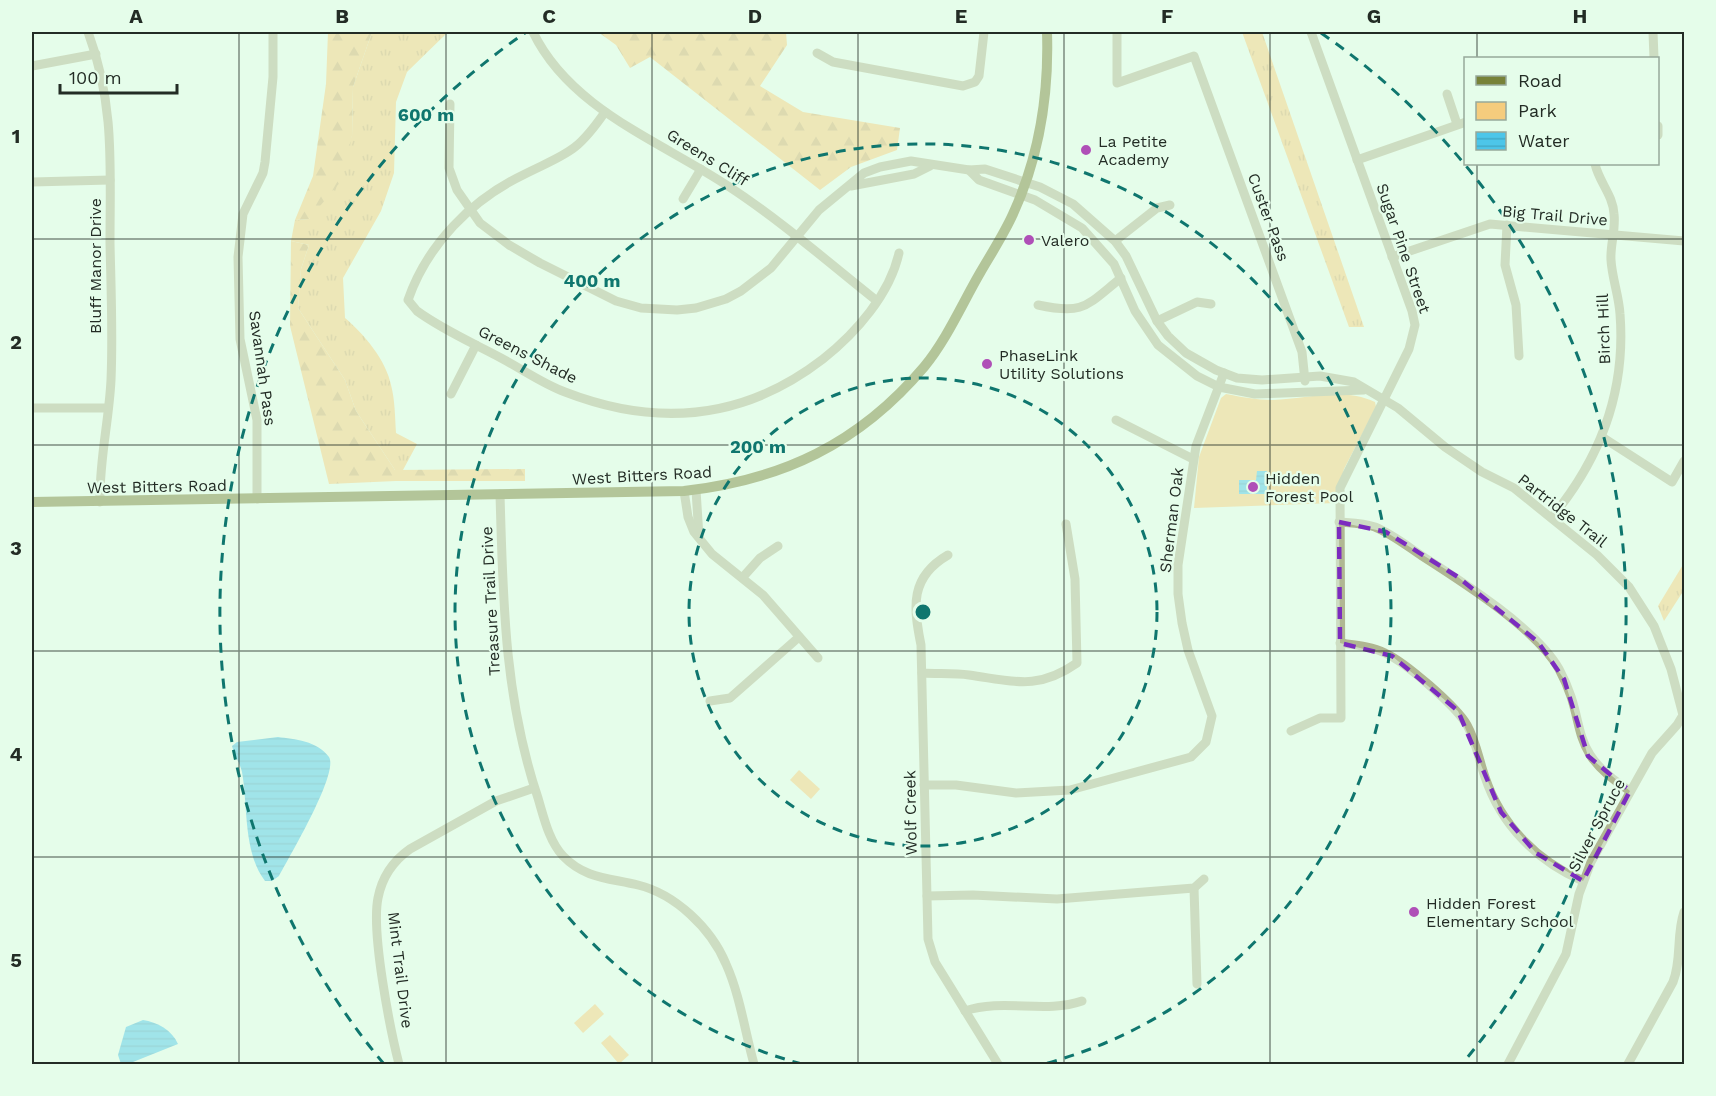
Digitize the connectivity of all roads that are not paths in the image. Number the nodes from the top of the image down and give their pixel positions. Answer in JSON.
{"nodes":[{"id":1,"x":88,"y":32,"type":"edge"},
{"id":2,"x":273,"y":32,"type":"edge"},
{"id":3,"x":533,"y":32,"type":"edge"},
{"id":4,"x":984,"y":32,"type":"edge"},
{"id":5,"x":1047,"y":32,"type":"edge"},
{"id":6,"x":1117,"y":32,"type":"edge"},
{"id":7,"x":1311,"y":32,"type":"edge"},
{"id":8,"x":1653,"y":32,"type":"edge"},
{"id":9,"x":817,"y":52,"type":"dead end"},
{"id":10,"x":96,"y":54,"type":"junction"},
{"id":11,"x":1654,"y":57,"type":"edge"},
{"id":12,"x":32,"y":66,"type":"edge"},
{"id":13,"x":1447,"y":94,"type":"dead end"},
{"id":14,"x":450,"y":104,"type":"dead end"},
{"id":15,"x":605,"y":111,"type":"junction"},
{"id":16,"x":1462,"y":123,"type":"edge"},
{"id":17,"x":1357,"y":160,"type":"junction"},
{"id":18,"x":1595,"y":165,"type":"edge"},
{"id":19,"x":887,"y":166,"type":"junction"},
{"id":20,"x":930,"y":166,"type":"junction"},
{"id":21,"x":700,"y":169,"type":"junction"},
{"id":22,"x":969,"y":170,"type":"junction"},
{"id":23,"x":890,"y":179,"type":"junction"},
{"id":24,"x":110,"y":180,"type":"junction"},
{"id":25,"x":32,"y":182,"type":"edge"},
{"id":26,"x":1025,"y":183,"type":"junction"},
{"id":27,"x":851,"y":186,"type":"junction"},
{"id":28,"x":1021,"y":195,"type":"junction"},
{"id":29,"x":683,"y":199,"type":"dead end"},
{"id":30,"x":1170,"y":205,"type":"dead end"},
{"id":31,"x":469,"y":210,"type":"junction"},
{"id":32,"x":1507,"y":225,"type":"junction"},
{"id":33,"x":1613,"y":235,"type":"junction"},
{"id":34,"x":795,"y":236,"type":"junction"},
{"id":35,"x":1115,"y":241,"type":"junction"},
{"id":36,"x":1684,"y":241,"type":"edge"},
{"id":37,"x":899,"y":253,"type":"dead end"},
{"id":38,"x":1392,"y":257,"type":"junction"},
{"id":39,"x":1120,"y":278,"type":"junction"},
{"id":40,"x":877,"y":301,"type":"junction"},
{"id":41,"x":1211,"y":304,"type":"dead end"},
{"id":42,"x":1038,"y":305,"type":"dead end"},
{"id":43,"x":1147,"y":306,"type":"junction"},
{"id":44,"x":1135,"y":311,"type":"junction"},
{"id":45,"x":1157,"y":321,"type":"junction"},
{"id":46,"x":476,"y":345,"type":"junction"},
{"id":47,"x":1519,"y":356,"type":"dead end"},
{"id":48,"x":1224,"y":373,"type":"junction"},
{"id":49,"x":1305,"y":378,"type":"junction"},
{"id":50,"x":1219,"y":387,"type":"junction"},
{"id":51,"x":1364,"y":390,"type":"junction"},
{"id":52,"x":1306,"y":391,"type":"junction"},
{"id":53,"x":451,"y":394,"type":"dead end"},
{"id":54,"x":1384,"y":399,"type":"junction"},
{"id":55,"x":32,"y":408,"type":"edge"},
{"id":56,"x":108,"y":408,"type":"junction"},
{"id":57,"x":1116,"y":420,"type":"dead end"},
{"id":58,"x":1602,"y":437,"type":"junction"},
{"id":59,"x":1193,"y":459,"type":"junction"},
{"id":60,"x":1684,"y":461,"type":"edge"},
{"id":61,"x":696,"y":489,"type":"junction"},
{"id":62,"x":684,"y":491,"type":"junction"},
{"id":63,"x":500,"y":494,"type":"junction"},
{"id":64,"x":257,"y":499,"type":"junction"},
{"id":65,"x":32,"y":502,"type":"edge"},
{"id":66,"x":100,"y":502,"type":"junction"},
{"id":67,"x":1552,"y":518,"type":"junction"},
{"id":68,"x":1339,"y":522,"type":"junction"},
{"id":69,"x":694,"y":523,"type":"junction"},
{"id":70,"x":1066,"y":524,"type":"dead end"},
{"id":71,"x":778,"y":546,"type":"dead end"},
{"id":72,"x":948,"y":555,"type":"dead end"},
{"id":73,"x":743,"y":577,"type":"junction"},
{"id":74,"x":799,"y":637,"type":"junction"},
{"id":75,"x":1340,"y":643,"type":"junction"},
{"id":76,"x":818,"y":658,"type":"dead end"},
{"id":77,"x":922,"y":673,"type":"junction"},
{"id":78,"x":710,"y":701,"type":"dead end"},
{"id":79,"x":1683,"y":705,"type":"edge"},
{"id":80,"x":1291,"y":731,"type":"dead end"},
{"id":81,"x":924,"y":785,"type":"junction"},
{"id":82,"x":534,"y":788,"type":"junction"},
{"id":83,"x":1630,"y":791,"type":"junction"},
{"id":84,"x":1204,"y":879,"type":"dead end"},
{"id":85,"x":1583,"y":881,"type":"junction"},
{"id":86,"x":1194,"y":888,"type":"junction"},
{"id":87,"x":927,"y":896,"type":"junction"},
{"id":88,"x":1684,"y":912,"type":"edge"},
{"id":89,"x":1197,"y":984,"type":"dead end"},
{"id":90,"x":1082,"y":1000,"type":"dead end"},
{"id":91,"x":965,"y":1011,"type":"junction"},
{"id":92,"x":399,"y":1065,"type":"edge"},
{"id":93,"x":754,"y":1065,"type":"edge"},
{"id":94,"x":998,"y":1065,"type":"edge"},
{"id":95,"x":1508,"y":1065,"type":"edge"},
{"id":96,"x":1628,"y":1065,"type":"edge"}],
"edges":[{"from":1,"to":10,"type":"street","name":"Bluff Manor Drive"},
{"from":2,"to":64,"type":"street","name":"Savannah Pass"},
{"from":3,"to":15,"type":"street","name":"Greens Cliff"},
{"from":4,"to":9,"type":"street"},
{"from":5,"to":26,"type":"main road","name":"West Bitters Road"},
{"from":6,"to":49,"type":"street","name":"Custer Pass"},
{"from":7,"to":17,"type":"street","name":"Sugar Pine Street"},
{"from":8,"to":11,"type":"street"},
{"from":10,"to":12,"type":"street"},
{"from":10,"to":24,"type":"street","name":"Bluff Manor Drive"},
{"from":13,"to":16,"type":"street"},
{"from":14,"to":31,"type":"street","name":"Partridge Trail"},
{"from":15,"to":21,"type":"street","name":"Greens Cliff"},
{"from":15,"to":31,"type":"street"},
{"from":16,"to":17,"type":"street"},
{"from":17,"to":38,"type":"street","name":"Sugar Pine Street"},
{"from":18,"to":33,"type":"street","name":"Birch Hill"},
{"from":19,"to":20,"type":"street","name":"Partridge Trail"},
{"from":19,"to":23,"type":"street"},
{"from":19,"to":27,"type":"street","name":"Partridge Trail"},
{"from":20,"to":22,"type":"street","name":"Partridge Trail"},
{"from":20,"to":23,"type":"street"},
{"from":21,"to":29,"type":"street"},
{"from":21,"to":34,"type":"street","name":"Greens Cliff"},
{"from":22,"to":26,"type":"street","name":"Partridge Trail"},
{"from":22,"to":28,"type":"street","name":"Partridge Trail"},
{"from":23,"to":27,"type":"street"},
{"from":24,"to":25,"type":"street"},
{"from":24,"to":56,"type":"street","name":"Bluff Manor Drive"},
{"from":26,"to":28,"type":"main road","name":"West Bitters Road"},
{"from":26,"to":35,"type":"street","name":"Partridge Trail"},
{"from":27,"to":34,"type":"street","name":"Partridge Trail"},
{"from":28,"to":39,"type":"street","name":"Partridge Trail"},
{"from":28,"to":61,"type":"main road","name":"West Bitters Road"},
{"from":30,"to":35,"type":"street"},
{"from":31,"to":34,"type":"street","name":"Partridge Trail"},
{"from":31,"to":46,"type":"street","name":"Greens Shade"},
{"from":32,"to":33,"type":"street","name":"Big Trail Drive"},
{"from":32,"to":38,"type":"street","name":"Big Trail Drive"},
{"from":32,"to":47,"type":"street"},
{"from":33,"to":36,"type":"street","name":"Big Trail Drive"},
{"from":33,"to":58,"type":"street","name":"Birch Hill"},
{"from":34,"to":40,"type":"street","name":"Greens Cliff"},
{"from":35,"to":43,"type":"street","name":"Partridge Trail"},
{"from":37,"to":40,"type":"street","name":"Greens Shade"},
{"from":38,"to":54,"type":"street","name":"Sugar Pine Street"},
{"from":39,"to":42,"type":"street"},
{"from":39,"to":44,"type":"street","name":"Partridge Trail"},
{"from":40,"to":46,"type":"street","name":"Greens Shade"},
{"from":41,"to":45,"type":"street"},
{"from":43,"to":44,"type":"street"},
{"from":43,"to":45,"type":"street","name":"Partridge Trail"},
{"from":44,"to":50,"type":"street","name":"Partridge Trail"},
{"from":45,"to":48,"type":"street","name":"Partridge Trail"},
{"from":46,"to":53,"type":"street"},
{"from":48,"to":49,"type":"street","name":"Partridge Trail"},
{"from":48,"to":50,"type":"street","name":"Sherman Oak"},
{"from":49,"to":51,"type":"street","name":"Partridge Trail"},
{"from":49,"to":52,"type":"street","name":"Custer Pass"},
{"from":50,"to":52,"type":"street","name":"Partridge Trail"},
{"from":50,"to":59,"type":"street","name":"Sherman Oak"},
{"from":51,"to":52,"type":"street","name":"Partridge Trail"},
{"from":51,"to":54,"type":"street","name":"Partridge Trail"},
{"from":54,"to":67,"type":"street","name":"Partridge Trail"},
{"from":54,"to":68,"type":"street","name":"Sugar Pine Street"},
{"from":55,"to":56,"type":"street"},
{"from":56,"to":66,"type":"street","name":"Bluff Manor Drive"},
{"from":57,"to":59,"type":"street"},
{"from":58,"to":60,"type":"street"},
{"from":58,"to":67,"type":"street","name":"Birch Hill"},
{"from":59,"to":81,"type":"street","name":"Sherman Oak"},
{"from":61,"to":62,"type":"main road","name":"West Bitters Road"},
{"from":61,"to":69,"type":"street"},
{"from":62,"to":63,"type":"main road","name":"West Bitters Road"},
{"from":62,"to":69,"type":"street"},
{"from":63,"to":64,"type":"main road","name":"West Bitters Road"},
{"from":63,"to":82,"type":"street","name":"Treasure Trail Drive"},
{"from":64,"to":66,"type":"main road","name":"West Bitters Road"},
{"from":65,"to":66,"type":"main road","name":"West Bitters Road"},
{"from":67,"to":79,"type":"street","name":"Partridge Trail"},
{"from":68,"to":75,"type":"street","name":"Sugar Pine Street"},
{"from":68,"to":83,"type":"street"},
{"from":69,"to":73,"type":"street"},
{"from":70,"to":77,"type":"street"},
{"from":71,"to":73,"type":"street"},
{"from":72,"to":77,"type":"street","name":"Wolf Creek"},
{"from":73,"to":74,"type":"street"},
{"from":74,"to":76,"type":"street"},
{"from":74,"to":78,"type":"street"},
{"from":75,"to":80,"type":"street","name":"Sugar Pine Street"},
{"from":75,"to":85,"type":"street"},
{"from":77,"to":81,"type":"street","name":"Wolf Creek"},
{"from":79,"to":83,"type":"street","name":"Silver Spruce"},
{"from":81,"to":87,"type":"street","name":"Wolf Creek"},
{"from":82,"to":92,"type":"street","name":"Mint Trail Drive"},
{"from":82,"to":93,"type":"street","name":"Treasure Trail Drive"},
{"from":83,"to":85,"type":"street","name":"Silver Spruce"},
{"from":84,"to":86,"type":"street"},
{"from":85,"to":95,"type":"street","name":"Silver Spruce"},
{"from":86,"to":87,"type":"street"},
{"from":86,"to":89,"type":"street"},
{"from":87,"to":91,"type":"street","name":"Wolf Creek"},
{"from":88,"to":96,"type":"street"},
{"from":90,"to":91,"type":"street"},
{"from":91,"to":94,"type":"street","name":"Wolf Creek"}]}
